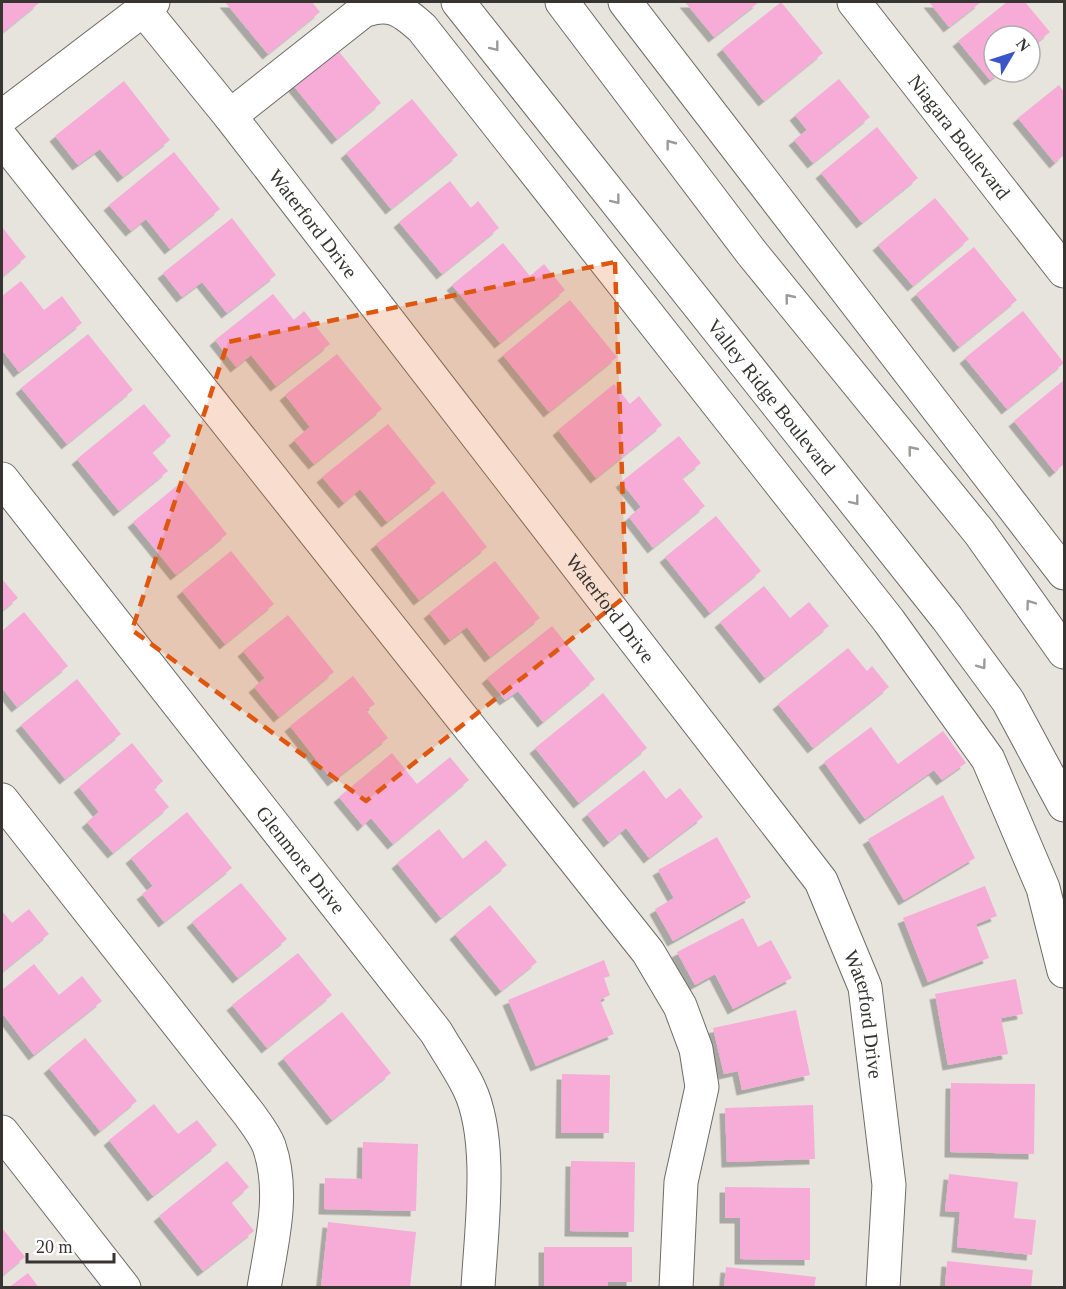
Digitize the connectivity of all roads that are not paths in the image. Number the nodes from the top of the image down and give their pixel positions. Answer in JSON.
{"nodes":[{"id":1,"x":458,"y":2,"type":"edge"},
{"id":2,"x":562,"y":2,"type":"edge"},
{"id":3,"x":625,"y":2,"type":"edge"},
{"id":4,"x":854,"y":2,"type":"edge"},
{"id":5,"x":148,"y":5,"type":"edge"},
{"id":6,"x":230,"y":116,"type":"junction"},
{"id":7,"x":2,"y":117,"type":"edge"},
{"id":8,"x":2,"y":139,"type":"edge"},
{"id":9,"x":1065,"y":270,"type":"edge"},
{"id":10,"x":2,"y":479,"type":"edge"},
{"id":11,"x":1065,"y":573,"type":"edge"},
{"id":12,"x":1065,"y":652,"type":"edge"},
{"id":13,"x":2,"y":800,"type":"edge"},
{"id":14,"x":1065,"y":805,"type":"edge"},
{"id":15,"x":1065,"y":971,"type":"edge"},
{"id":16,"x":2,"y":1132,"type":"edge"},
{"id":17,"x":124,"y":1287,"type":"edge"},
{"id":18,"x":264,"y":1287,"type":"edge"},
{"id":19,"x":478,"y":1287,"type":"edge"},
{"id":20,"x":676,"y":1287,"type":"edge"},
{"id":21,"x":883,"y":1287,"type":"edge"}],
"edges":[{"from":1,"to":14,"type":"street","name":"Valley Ridge Boulevard","one_way":true},
{"from":12,"to":2,"type":"street","one_way":true},
{"from":3,"to":11,"type":"street"},
{"from":4,"to":9,"type":"street","name":"Niagara Boulevard"},
{"from":5,"to":6,"type":"street","name":"Waterford Drive"},
{"from":5,"to":7,"type":"street"},
{"from":6,"to":15,"type":"street"},
{"from":6,"to":21,"type":"street","name":"Waterford Drive"},
{"from":8,"to":20,"type":"street"},
{"from":10,"to":19,"type":"street","name":"Glenmore Drive"},
{"from":13,"to":18,"type":"street"},
{"from":16,"to":17,"type":"street"}]}
